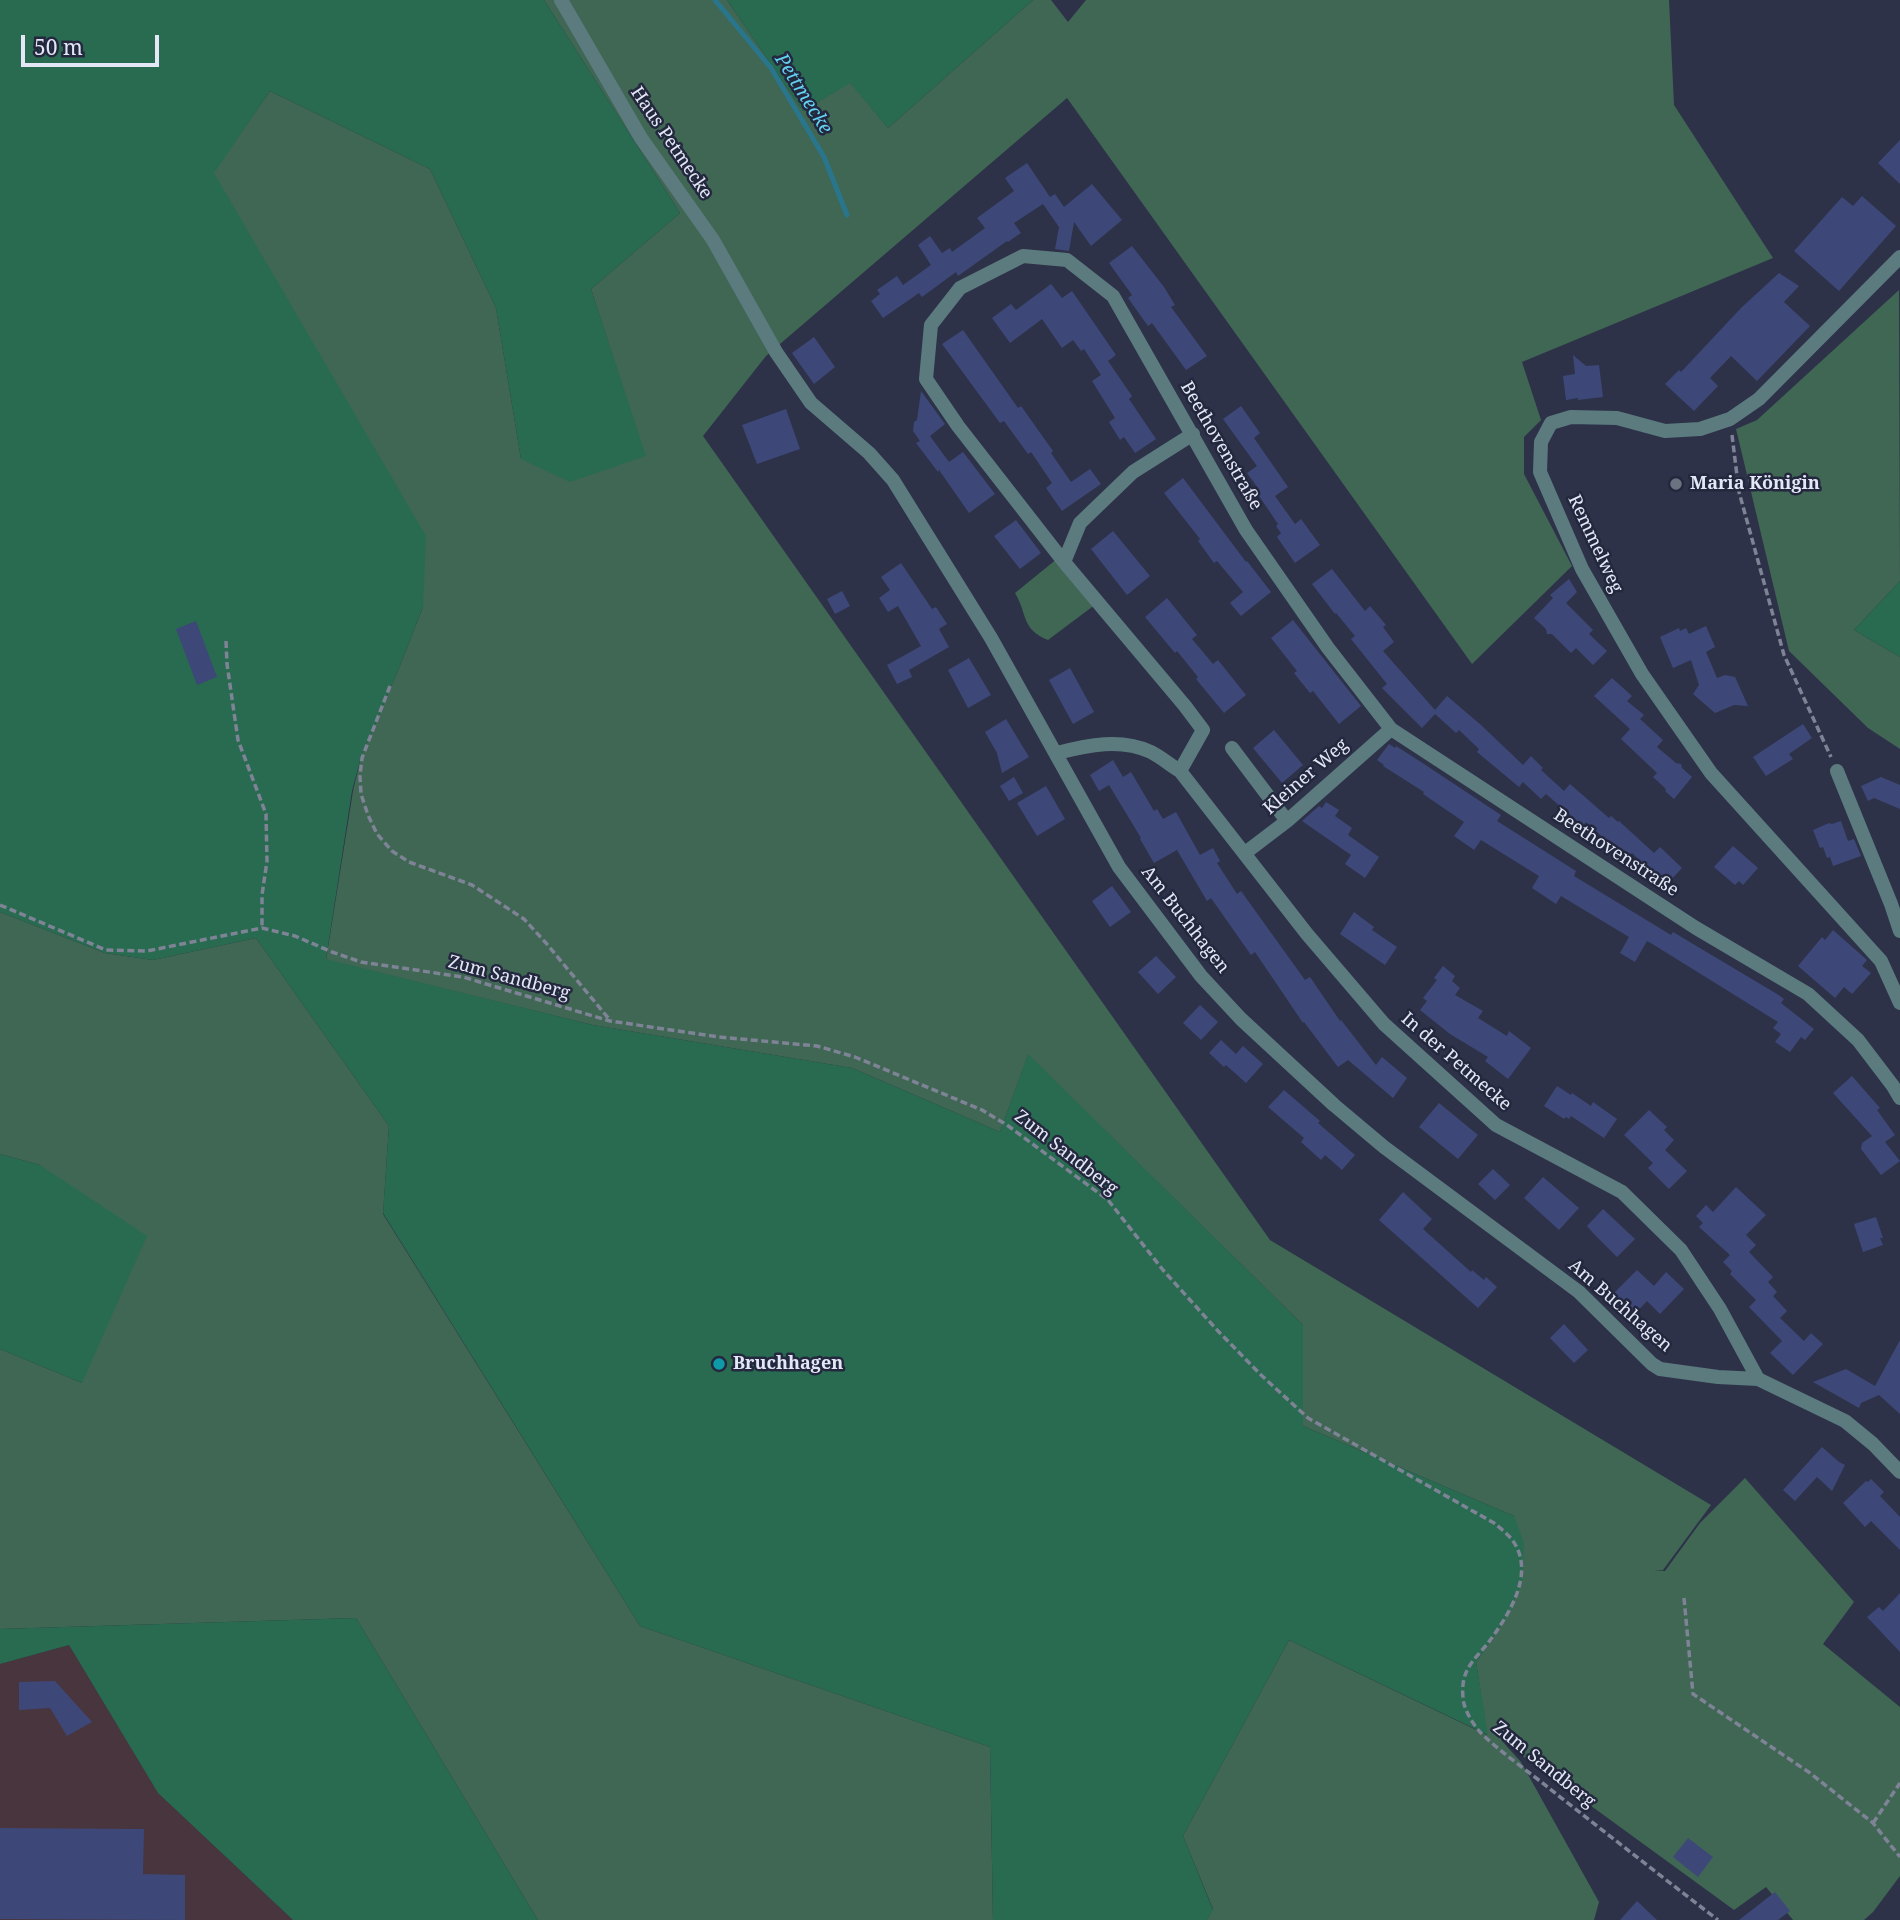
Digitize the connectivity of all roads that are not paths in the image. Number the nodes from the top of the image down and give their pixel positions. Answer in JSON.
{"nodes":[{"id":1,"x":561,"y":0,"type":"edge"},
{"id":2,"x":1900,"y":257,"type":"edge"},
{"id":3,"x":750,"y":306,"type":"joint"},
{"id":4,"x":1193,"y":435,"type":"junction"},
{"id":5,"x":1064,"y":562,"type":"junction"},
{"id":6,"x":1391,"y":729,"type":"junction"},
{"id":7,"x":1232,"y":748,"type":"dead end"},
{"id":8,"x":1057,"y":753,"type":"junction"},
{"id":9,"x":1180,"y":771,"type":"junction"},
{"id":10,"x":1837,"y":771,"type":"road end"},
{"id":11,"x":1287,"y":821,"type":"junction"},
{"id":12,"x":1245,"y":853,"type":"junction"},
{"id":13,"x":1900,"y":931,"type":"edge"},
{"id":14,"x":1900,"y":1003,"type":"edge"},
{"id":15,"x":1898,"y":1088,"type":"edge"},
{"id":16,"x":1758,"y":1379,"type":"junction"},
{"id":17,"x":1900,"y":1472,"type":"edge"}],
"edges":[{"from":1,"to":3,"type":"street","name":"Haus Petmecke"},
{"from":2,"to":14,"type":"street","name":"Remmelweg"},
{"from":3,"to":8,"type":"street","name":"Am Buchhagen"},
{"from":4,"to":5,"type":"street"},
{"from":4,"to":5,"type":"street","name":"Beethovenstraße"},
{"from":4,"to":6,"type":"street","name":"Beethovenstraße"},
{"from":5,"to":9,"type":"street","name":"Beethovenstraße"},
{"from":6,"to":11,"type":"street","name":"Kleiner Weg"},
{"from":6,"to":15,"type":"street","name":"Beethovenstraße"},
{"from":7,"to":11,"type":"street"},
{"from":8,"to":9,"type":"street","name":"In der Petmecke"},
{"from":8,"to":16,"type":"street","name":"Am Buchhagen"},
{"from":9,"to":12,"type":"street","name":"In der Petmecke"},
{"from":10,"to":13,"type":"street"},
{"from":11,"to":12,"type":"street","name":"Kleiner Weg"},
{"from":12,"to":16,"type":"street","name":"In der Petmecke"},
{"from":16,"to":17,"type":"street"}]}
